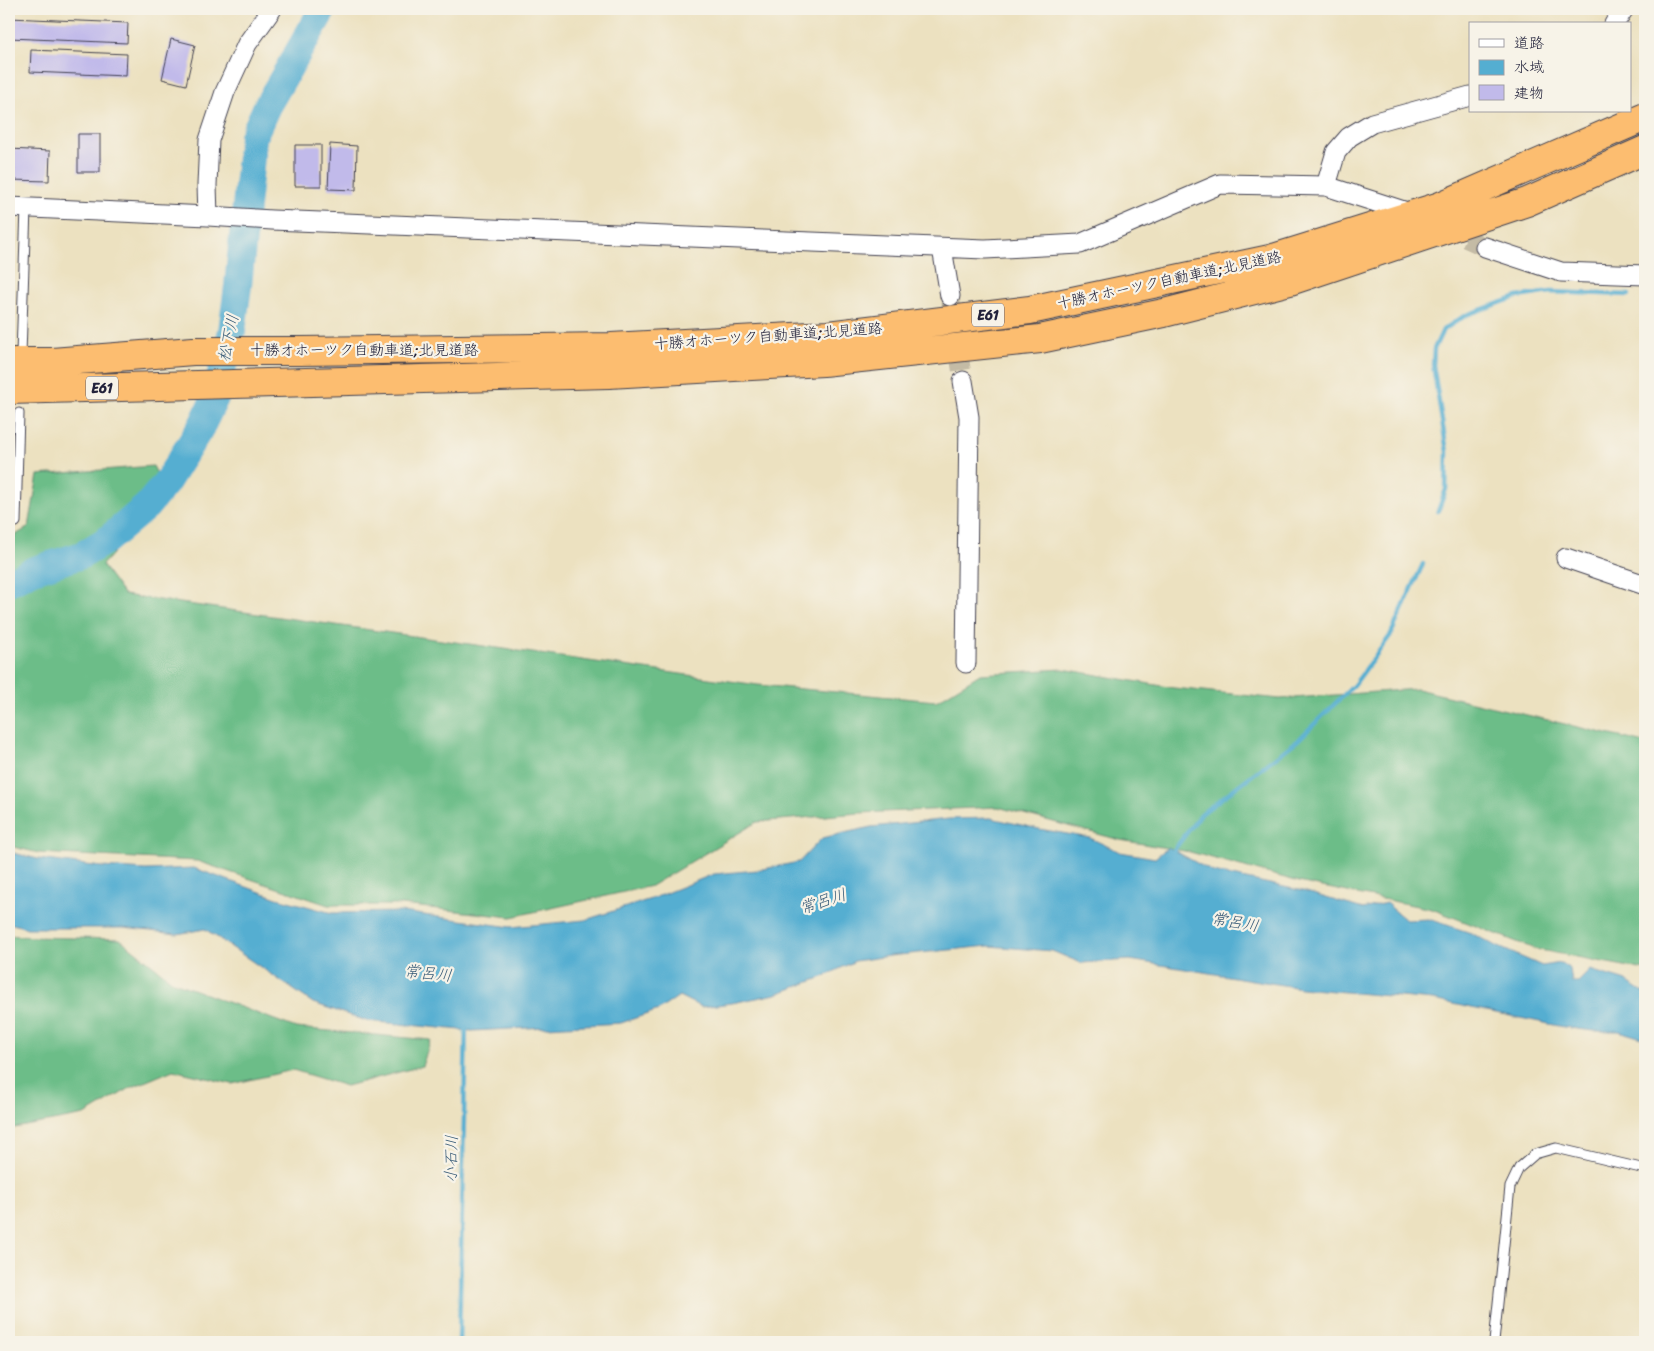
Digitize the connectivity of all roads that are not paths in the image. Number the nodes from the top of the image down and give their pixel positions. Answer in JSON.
{"nodes":[{"id":1,"x":272,"y":9,"type":"edge"},
{"id":2,"x":1624,"y":9,"type":"edge"},
{"id":3,"x":1615,"y":22,"type":"edge"},
{"id":4,"x":1469,"y":96,"type":"edge"},
{"id":5,"x":1645,"y":117,"type":"edge"},
{"id":6,"x":1645,"y":150,"type":"edge"},
{"id":7,"x":1326,"y":186,"type":"junction"},
{"id":8,"x":17,"y":208,"type":"edge"},
{"id":9,"x":1407,"y":212,"type":"dead end"},
{"id":10,"x":208,"y":216,"type":"junction"},
{"id":11,"x":942,"y":248,"type":"junction"},
{"id":12,"x":1485,"y":248,"type":"tunnel mouth"},
{"id":13,"x":1645,"y":275,"type":"edge"},
{"id":14,"x":950,"y":296,"type":"tunnel mouth"},
{"id":15,"x":15,"y":358,"type":"edge"},
{"id":16,"x":963,"y":381,"type":"tunnel mouth"},
{"id":17,"x":14,"y":402,"type":"edge"},
{"id":18,"x":16,"y":522,"type":"dead end"},
{"id":19,"x":1566,"y":558,"type":"dead end"},
{"id":20,"x":1645,"y":585,"type":"edge"},
{"id":21,"x":966,"y":663,"type":"dead end"},
{"id":22,"x":1645,"y":1169,"type":"edge"},
{"id":23,"x":1494,"y":1342,"type":"edge"}],
"edges":[{"from":1,"to":10,"type":"street"},
{"from":2,"to":3,"type":"street"},
{"from":4,"to":7,"type":"street"},
{"from":5,"to":15,"type":"highway","name":"十勝オホーツク自動車道;北見道路","number":"E61"},
{"from":6,"to":17,"type":"highway","name":"十勝オホーツク自動車道;北見道路","number":"E61"},
{"from":7,"to":9,"type":"street"},
{"from":7,"to":11,"type":"street"},
{"from":8,"to":10,"type":"street"},
{"from":8,"to":15,"type":"lane"},
{"from":10,"to":11,"type":"street"},
{"from":11,"to":14,"type":"street"},
{"from":12,"to":13,"type":"street"},
{"from":16,"to":21,"type":"street"},
{"from":17,"to":18,"type":"lane"},
{"from":19,"to":20,"type":"street"},
{"from":22,"to":23,"type":"lane"}]}
